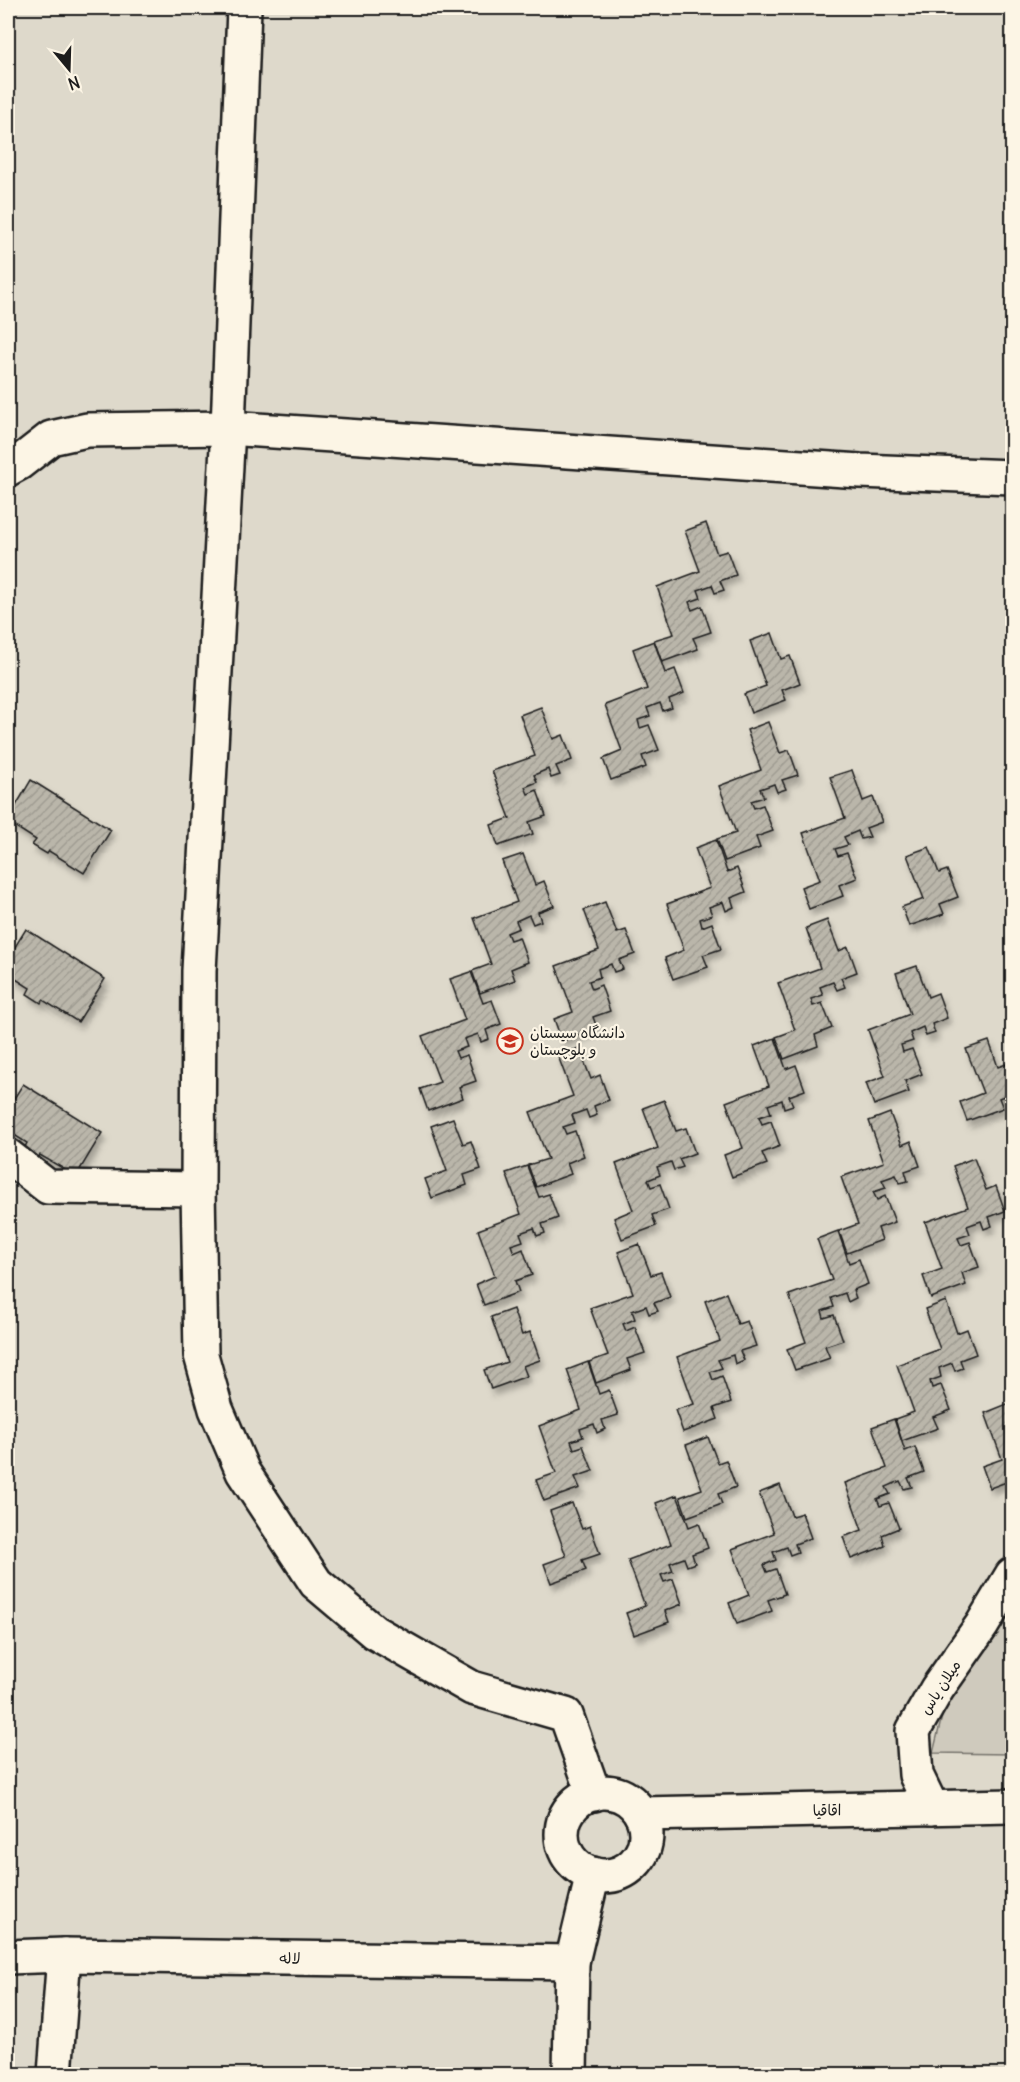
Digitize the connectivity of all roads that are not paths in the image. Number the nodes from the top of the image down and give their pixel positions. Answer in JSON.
{"nodes":[{"id":1,"x":244,"y":8,"type":"edge"},
{"id":2,"x":228,"y":428,"type":"junction"},
{"id":3,"x":8,"y":469,"type":"edge"},
{"id":4,"x":1012,"y":477,"type":"edge"},
{"id":5,"x":8,"y":1156,"type":"edge"},
{"id":6,"x":198,"y":1189,"type":"junction"},
{"id":7,"x":1012,"y":1575,"type":"edge"},
{"id":8,"x":594,"y":1794,"type":"junction"},
{"id":9,"x":1012,"y":1806,"type":"edge"},
{"id":10,"x":932,"y":1808,"type":"junction"},
{"id":11,"x":641,"y":1814,"type":"junction"},
{"id":12,"x":593,"y":1874,"type":"junction"},
{"id":13,"x":64,"y":1955,"type":"junction"},
{"id":14,"x":8,"y":1958,"type":"edge"},
{"id":15,"x":573,"y":1962,"type":"junction"},
{"id":16,"x":55,"y":2074,"type":"edge"},
{"id":17,"x":570,"y":2074,"type":"edge"}],
"edges":[{"from":1,"to":2,"type":"street"},
{"from":2,"to":3,"type":"street"},
{"from":2,"to":4,"type":"street"},
{"from":2,"to":6,"type":"street"},
{"from":5,"to":6,"type":"street"},
{"from":6,"to":8,"type":"street"},
{"from":7,"to":10,"type":"street","name":"میلان یاس"},
{"from":8,"to":11,"type":"street"},
{"from":8,"to":12,"type":"street"},
{"from":9,"to":10,"type":"street","name":"اقاقیا"},
{"from":10,"to":11,"type":"street","name":"اقاقیا"},
{"from":11,"to":12,"type":"street"},
{"from":12,"to":15,"type":"street"},
{"from":13,"to":14,"type":"street","name":"لاله"},
{"from":13,"to":15,"type":"street","name":"لاله"},
{"from":13,"to":16,"type":"street"},
{"from":15,"to":17,"type":"street"}]}
